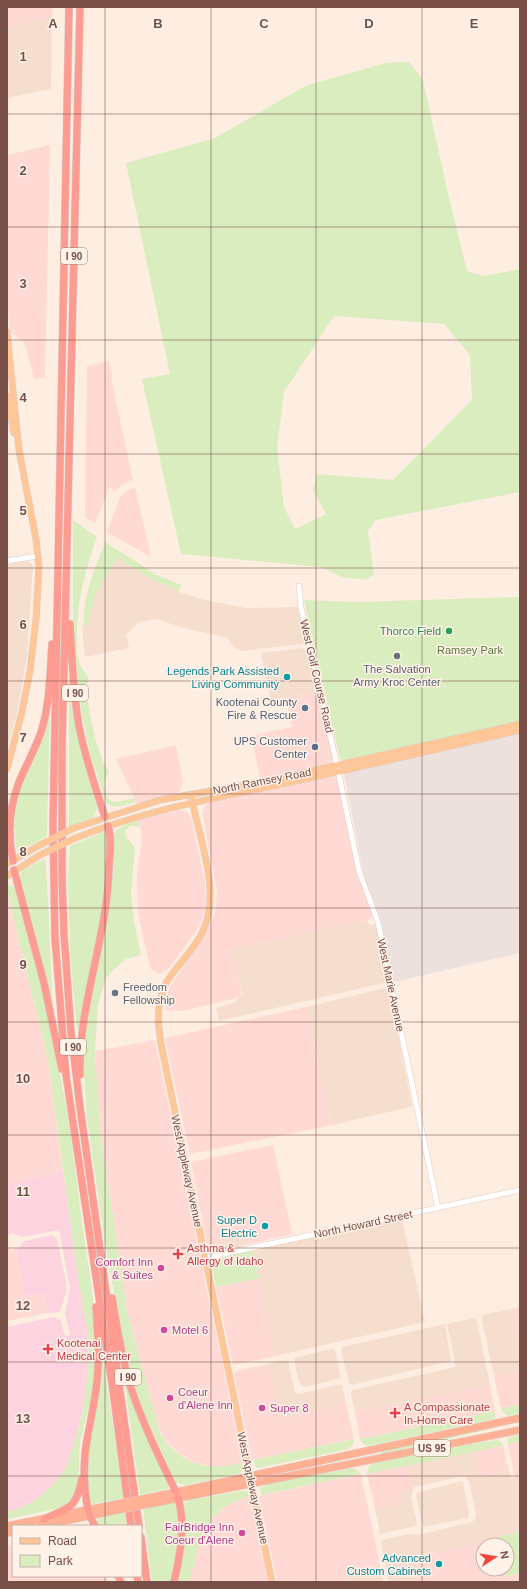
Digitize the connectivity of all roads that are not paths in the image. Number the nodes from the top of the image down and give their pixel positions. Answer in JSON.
{"nodes":[{"id":1,"x":68,"y":7,"type":"edge"},
{"id":2,"x":80,"y":7,"type":"edge"},
{"id":3,"x":7,"y":332,"type":"edge"},
{"id":4,"x":7,"y":396,"type":"edge"},
{"id":5,"x":19,"y":450,"type":"junction"},
{"id":6,"x":38,"y":556,"type":"junction"},
{"id":7,"x":7,"y":561,"type":"edge"},
{"id":8,"x":67,"y":564,"type":"junction"},
{"id":9,"x":58,"y":586,"type":"junction"},
{"id":10,"x":299,"y":586,"type":"dead end"},
{"id":11,"x":520,"y":724,"type":"edge"},
{"id":12,"x":520,"y":730,"type":"edge"},
{"id":13,"x":338,"y":768,"type":"junction"},
{"id":14,"x":7,"y":769,"type":"edge"},
{"id":15,"x":191,"y":795,"type":"junction"},
{"id":16,"x":192,"y":803,"type":"junction"},
{"id":17,"x":105,"y":817,"type":"junction"},
{"id":18,"x":108,"y":826,"type":"junction"},
{"id":19,"x":10,"y":862,"type":"edge"},
{"id":20,"x":14,"y":870,"type":"junction"},
{"id":21,"x":7,"y":876,"type":"edge"},
{"id":22,"x":80,"y":1107,"type":"junction"},
{"id":23,"x":71,"y":1112,"type":"junction"},
{"id":24,"x":520,"y":1190,"type":"edge"},
{"id":25,"x":438,"y":1208,"type":"junction"},
{"id":26,"x":90,"y":1243,"type":"junction"},
{"id":27,"x":101,"y":1255,"type":"junction"},
{"id":28,"x":206,"y":1258,"type":"junction"},
{"id":29,"x":518,"y":1419,"type":"edge"},
{"id":30,"x":501,"y":1422,"type":"junction"},
{"id":31,"x":520,"y":1430,"type":"edge"},
{"id":32,"x":503,"y":1434,"type":"junction"},
{"id":33,"x":485,"y":1437,"type":"junction"},
{"id":34,"x":377,"y":1449,"type":"junction"},
{"id":35,"x":360,"y":1453,"type":"junction"},
{"id":36,"x":362,"y":1462,"type":"junction"},
{"id":37,"x":85,"y":1463,"type":"junction"},
{"id":38,"x":346,"y":1465,"type":"junction"},
{"id":39,"x":250,"y":1475,"type":"junction"},
{"id":40,"x":252,"y":1483,"type":"junction"},
{"id":41,"x":177,"y":1495,"type":"junction"},
{"id":42,"x":89,"y":1513,"type":"junction"},
{"id":43,"x":44,"y":1519,"type":"junction"},
{"id":44,"x":12,"y":1525,"type":"edge"},
{"id":45,"x":45,"y":1525,"type":"edge"},
{"id":46,"x":95,"y":1525,"type":"edge"},
{"id":47,"x":131,"y":1525,"type":"edge"},
{"id":48,"x":140,"y":1525,"type":"edge"},
{"id":49,"x":142,"y":1544,"type":"edge"},
{"id":50,"x":147,"y":1582,"type":"edge"},
{"id":51,"x":174,"y":1582,"type":"edge"},
{"id":52,"x":272,"y":1582,"type":"edge"}],
"edges":[{"from":1,"to":9,"type":"highway","number":"I 90"},
{"from":2,"to":8,"type":"highway","number":"I 90"},
{"from":3,"to":5,"type":"main road"},
{"from":4,"to":5,"type":"main road"},
{"from":5,"to":6,"type":"main road"},
{"from":6,"to":7,"type":"street"},
{"from":6,"to":14,"type":"main road"},
{"from":8,"to":17,"type":"highway","number":"I 90"},
{"from":8,"to":22,"type":"highway","number":"I 90"},
{"from":9,"to":19,"type":"highway"},
{"from":9,"to":23,"type":"highway","number":"I 90"},
{"from":10,"to":13,"type":"street","name":"West Golf Course Road"},
{"from":11,"to":13,"type":"main road","name":"North Ramsey Road"},
{"from":12,"to":13,"type":"main road","name":"North Ramsey Road"},
{"from":13,"to":15,"type":"main road","name":"North Ramsey Road"},
{"from":13,"to":16,"type":"main road","name":"North Ramsey Road"},
{"from":13,"to":25,"type":"street","name":"West Marie Avenue"},
{"from":15,"to":16,"type":"main road","name":"West Appleway Avenue"},
{"from":15,"to":17,"type":"main road","name":"North Ramsey Road"},
{"from":16,"to":18,"type":"main road","name":"North Ramsey Road"},
{"from":16,"to":28,"type":"main road","name":"West Appleway Avenue"},
{"from":17,"to":18,"type":"main road"},
{"from":17,"to":19,"type":"main road","name":"North Ramsey Road","bridge":true},
{"from":18,"to":20,"type":"main road","name":"North Ramsey Road","bridge":true},
{"from":18,"to":22,"type":"highway"},
{"from":19,"to":20,"type":"main road"},
{"from":20,"to":21,"type":"main road","name":"North Ramsey Road"},
{"from":20,"to":23,"type":"highway","number":"I 90"},
{"from":22,"to":27,"type":"highway","number":"I 90"},
{"from":23,"to":26,"type":"highway","number":"I 90"},
{"from":24,"to":25,"type":"street","name":"North Howard Street"},
{"from":25,"to":28,"type":"street","name":"North Howard Street"},
{"from":26,"to":37,"type":"highway"},
{"from":26,"to":47,"type":"highway","number":"I 90"},
{"from":27,"to":41,"type":"highway","number":"I 90"},
{"from":27,"to":48,"type":"highway","number":"I 90"},
{"from":28,"to":39,"type":"main road","name":"West Appleway Avenue"},
{"from":29,"to":30,"type":"highway","number":"US 95"},
{"from":29,"to":32,"type":"highway"},
{"from":30,"to":33,"type":"highway"},
{"from":30,"to":34,"type":"highway","number":"US 95"},
{"from":31,"to":32,"type":"highway","number":"US 95"},
{"from":32,"to":33,"type":"highway","number":"US 95"},
{"from":33,"to":36,"type":"highway","number":"US 95"},
{"from":34,"to":35,"type":"highway","number":"US 95"},
{"from":34,"to":36,"type":"highway"},
{"from":35,"to":38,"type":"highway"},
{"from":35,"to":39,"type":"highway","number":"US 95"},
{"from":36,"to":38,"type":"highway","number":"US 95"},
{"from":37,"to":42,"type":"highway"},
{"from":37,"to":43,"type":"highway"},
{"from":38,"to":40,"type":"highway","number":"US 95"},
{"from":39,"to":40,"type":"main road","name":"West Appleway Avenue"},
{"from":39,"to":41,"type":"highway","number":"US 95"},
{"from":40,"to":41,"type":"highway","number":"US 95"},
{"from":40,"to":52,"type":"main road","name":"West Appleway Avenue"},
{"from":41,"to":42,"type":"highway","number":"US 95","bridge":true},
{"from":41,"to":51,"type":"highway"},
{"from":42,"to":43,"type":"highway","number":"US 95"},
{"from":42,"to":45,"type":"highway","number":"US 95"},
{"from":42,"to":46,"type":"highway"},
{"from":43,"to":44,"type":"highway","number":"US 95"},
{"from":49,"to":50,"type":"highway"}]}
